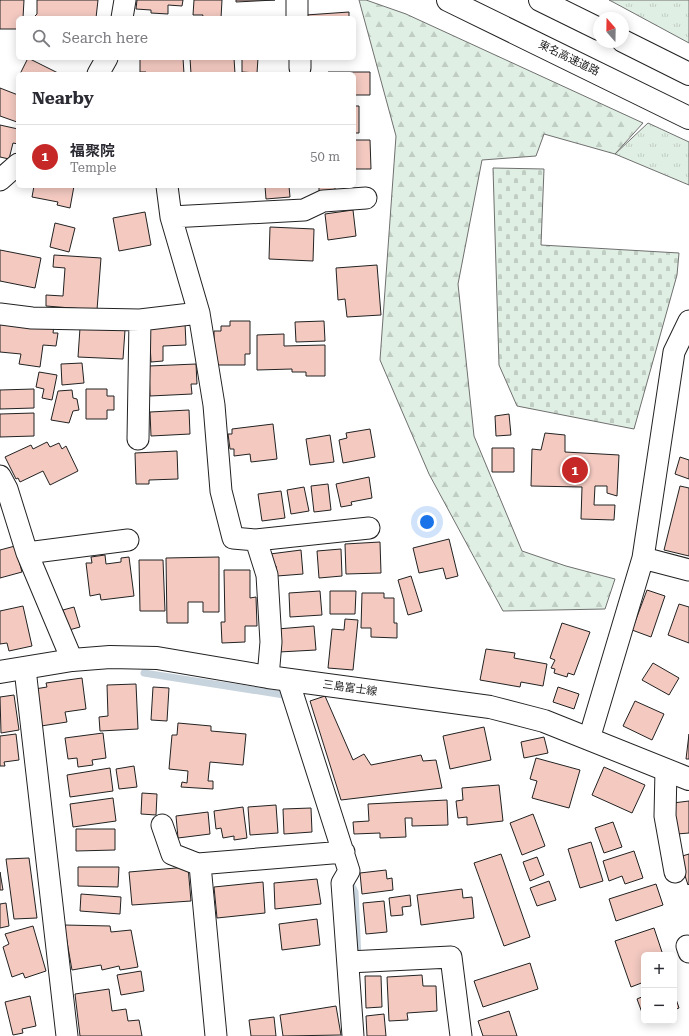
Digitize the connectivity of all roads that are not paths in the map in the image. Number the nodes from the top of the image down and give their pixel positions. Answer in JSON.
{"nodes":[{"id":1,"x":125,"y":0,"type":"edge"},
{"id":2,"x":296,"y":0,"type":"edge"},
{"id":3,"x":448,"y":0,"type":"edge"},
{"id":4,"x":540,"y":0,"type":"edge"},
{"id":5,"x":122,"y":16,"type":"edge"},
{"id":6,"x":298,"y":16,"type":"edge"},
{"id":7,"x":593,"y":26,"type":"edge"},
{"id":8,"x":629,"y":44,"type":"edge"},
{"id":9,"x":106,"y":60,"type":"edge"},
{"id":10,"x":99,"y":72,"type":"edge"},
{"id":11,"x":689,"y":74,"type":"edge"},
{"id":12,"x":689,"y":118,"type":"edge"},
{"id":13,"x":16,"y":166,"type":"edge"},
{"id":14,"x":0,"y":180,"type":"edge"},
{"id":15,"x":167,"y":188,"type":"edge"},
{"id":16,"x":366,"y":198,"type":"dead end"},
{"id":17,"x":171,"y":217,"type":"junction"},
{"id":18,"x":199,"y":313,"type":"junction"},
{"id":19,"x":0,"y":314,"type":"edge"},
{"id":20,"x":140,"y":320,"type":"junction"},
{"id":21,"x":689,"y":321,"type":"edge"},
{"id":22,"x":138,"y":439,"type":"dead end"},
{"id":23,"x":0,"y":476,"type":"edge"},
{"id":24,"x":369,"y":528,"type":"dead end"},
{"id":25,"x":128,"y":540,"type":"dead end"},
{"id":26,"x":256,"y":540,"type":"junction"},
{"id":27,"x":27,"y":553,"type":"junction"},
{"id":28,"x":643,"y":558,"type":"junction"},
{"id":29,"x":689,"y":570,"type":"edge"},
{"id":30,"x":72,"y":660,"type":"junction"},
{"id":31,"x":25,"y":669,"type":"junction"},
{"id":32,"x":0,"y":672,"type":"edge"},
{"id":33,"x":278,"y":678,"type":"junction"},
{"id":34,"x":589,"y":739,"type":"junction"},
{"id":35,"x":666,"y":770,"type":"junction"},
{"id":36,"x":689,"y":780,"type":"edge"},
{"id":37,"x":162,"y":825,"type":"dead end"},
{"id":38,"x":198,"y":864,"type":"junction"},
{"id":39,"x":341,"y":865,"type":"junction"},
{"id":40,"x":675,"y":872,"type":"dead end"},
{"id":41,"x":355,"y":962,"type":"junction"},
{"id":42,"x":67,"y":1036,"type":"edge"},
{"id":43,"x":216,"y":1036,"type":"edge"},
{"id":44,"x":353,"y":1036,"type":"edge"},
{"id":45,"x":461,"y":1036,"type":"edge"}],
"edges":[{"from":1,"to":5,"type":"street"},
{"from":2,"to":6,"type":"street"},
{"from":3,"to":12,"type":"main road","name":"東名高速道路"},
{"from":4,"to":7,"type":"main road"},
{"from":8,"to":11,"type":"main road"},
{"from":9,"to":10,"type":"street"},
{"from":13,"to":14,"type":"street"},
{"from":15,"to":17,"type":"street"},
{"from":16,"to":17,"type":"street"},
{"from":17,"to":18,"type":"street"},
{"from":18,"to":20,"type":"street"},
{"from":18,"to":26,"type":"street"},
{"from":19,"to":20,"type":"street"},
{"from":20,"to":22,"type":"street"},
{"from":21,"to":28,"type":"street"},
{"from":23,"to":27,"type":"street"},
{"from":24,"to":26,"type":"street"},
{"from":25,"to":27,"type":"street"},
{"from":26,"to":33,"type":"street"},
{"from":27,"to":30,"type":"street"},
{"from":28,"to":29,"type":"street"},
{"from":28,"to":34,"type":"street"},
{"from":30,"to":31,"type":"main road","name":"三島富士線"},
{"from":30,"to":33,"type":"main road","name":"三島富士線"},
{"from":31,"to":32,"type":"main road","name":"三島富士線"},
{"from":31,"to":42,"type":"street"},
{"from":33,"to":34,"type":"main road","name":"三島富士線"},
{"from":33,"to":39,"type":"street"},
{"from":34,"to":35,"type":"main road","name":"三島富士線"},
{"from":35,"to":36,"type":"main road","name":"三島富士線"},
{"from":35,"to":40,"type":"street"},
{"from":37,"to":38,"type":"street"},
{"from":38,"to":39,"type":"street"},
{"from":38,"to":43,"type":"street"},
{"from":39,"to":41,"type":"street"},
{"from":41,"to":44,"type":"street"},
{"from":41,"to":45,"type":"street"}]}
